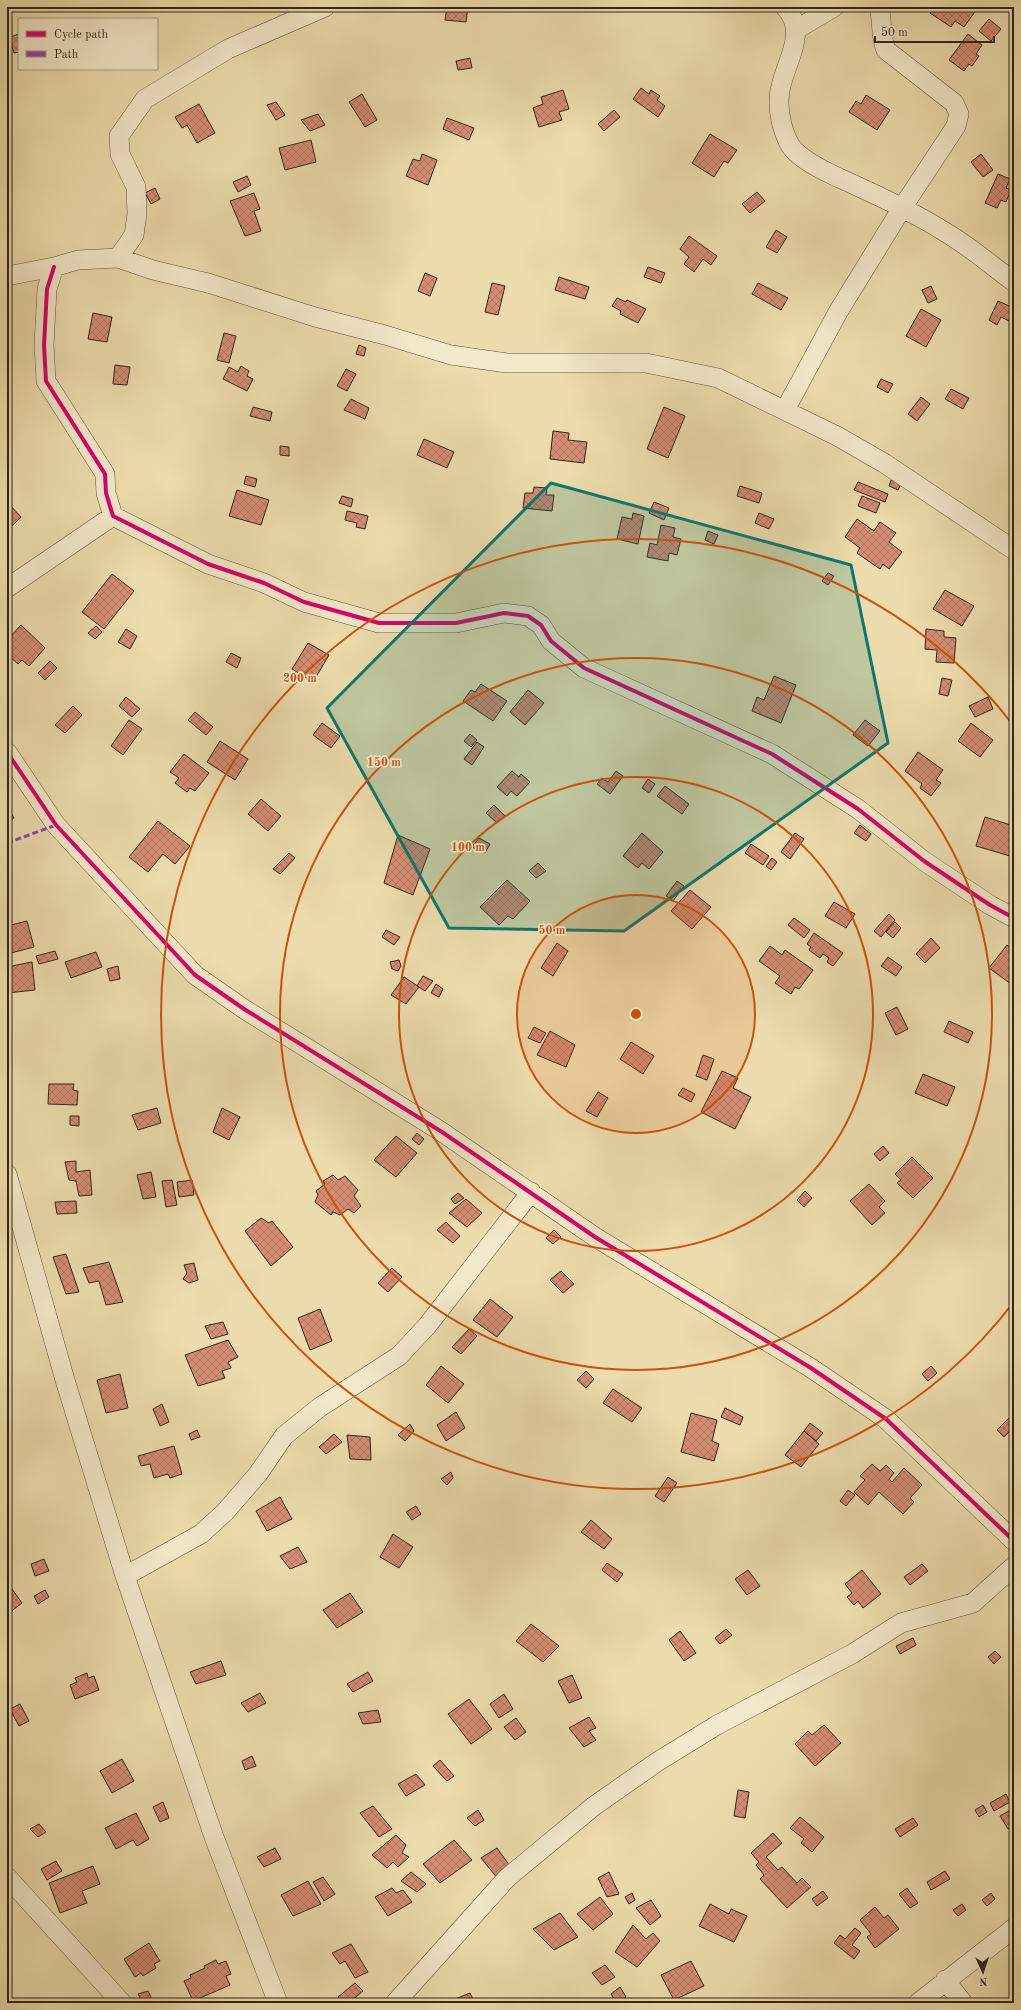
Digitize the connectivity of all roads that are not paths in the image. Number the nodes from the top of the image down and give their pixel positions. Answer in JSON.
{"nodes":[{"id":1,"x":325,"y":7,"type":"edge"},
{"id":2,"x":834,"y":7,"type":"edge"},
{"id":3,"x":879,"y":7,"type":"edge"},
{"id":4,"x":792,"y":14,"type":"edge"},
{"id":5,"x":902,"y":208,"type":"junction"},
{"id":6,"x":118,"y":258,"type":"junction"},
{"id":7,"x":54,"y":267,"type":"junction"},
{"id":8,"x":7,"y":276,"type":"edge"},
{"id":9,"x":1014,"y":282,"type":"edge"},
{"id":10,"x":786,"y":410,"type":"junction"},
{"id":11,"x":112,"y":516,"type":"junction"},
{"id":12,"x":1014,"y":550,"type":"edge"},
{"id":13,"x":7,"y":588,"type":"edge"},
{"id":14,"x":7,"y":752,"type":"edge"},
{"id":15,"x":1014,"y":918,"type":"edge"},
{"id":16,"x":7,"y":1174,"type":"edge"},
{"id":17,"x":531,"y":1192,"type":"junction"},
{"id":18,"x":1014,"y":1541,"type":"edge"},
{"id":19,"x":1014,"y":1566,"type":"edge"},
{"id":20,"x":125,"y":1576,"type":"junction"},
{"id":21,"x":7,"y":1877,"type":"edge"},
{"id":22,"x":1014,"y":1928,"type":"edge"},
{"id":23,"x":945,"y":1980,"type":"junction"},
{"id":24,"x":122,"y":2003,"type":"edge"},
{"id":25,"x":278,"y":2003,"type":"edge"},
{"id":26,"x":395,"y":2003,"type":"edge"},
{"id":27,"x":918,"y":2003,"type":"edge"},
{"id":28,"x":962,"y":2003,"type":"edge"}],
"edges":[{"from":1,"to":6,"type":"street"},
{"from":2,"to":4,"type":"street"},
{"from":3,"to":5,"type":"street"},
{"from":4,"to":5,"type":"street"},
{"from":5,"to":9,"type":"street"},
{"from":5,"to":10,"type":"street"},
{"from":6,"to":7,"type":"street"},
{"from":6,"to":10,"type":"street"},
{"from":7,"to":8,"type":"street"},
{"from":7,"to":11,"type":"street"},
{"from":10,"to":12,"type":"street"},
{"from":11,"to":13,"type":"street"},
{"from":11,"to":15,"type":"street"},
{"from":14,"to":17,"type":"street"},
{"from":16,"to":20,"type":"street"},
{"from":17,"to":18,"type":"street"},
{"from":17,"to":20,"type":"street"},
{"from":19,"to":26,"type":"street"},
{"from":20,"to":25,"type":"street"},
{"from":21,"to":24,"type":"street"},
{"from":22,"to":23,"type":"street"},
{"from":23,"to":27,"type":"street"},
{"from":23,"to":28,"type":"street"}]}
